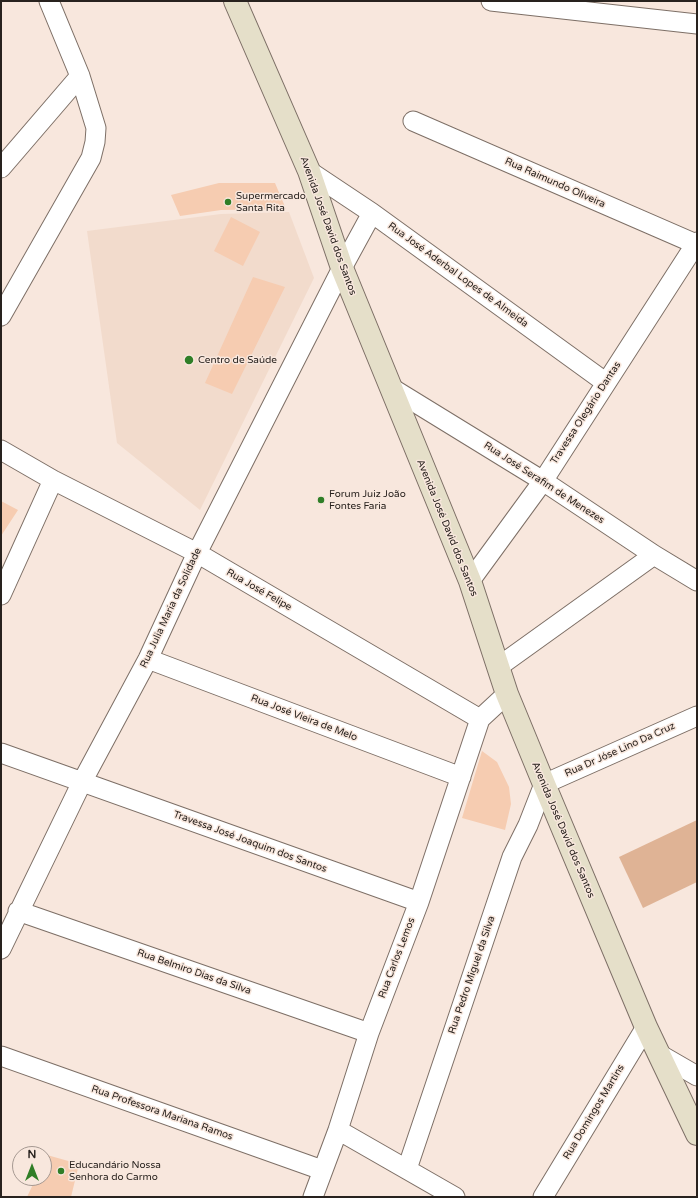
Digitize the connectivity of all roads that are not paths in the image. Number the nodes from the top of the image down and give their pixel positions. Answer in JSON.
{"nodes":[{"id":1,"x":49,"y":1,"type":"edge"},
{"id":2,"x":234,"y":1,"type":"edge"},
{"id":3,"x":491,"y":1,"type":"edge"},
{"id":4,"x":697,"y":24,"type":"edge"},
{"id":5,"x":80,"y":76,"type":"junction"},
{"id":6,"x":414,"y":121,"type":"dead end"},
{"id":7,"x":1,"y":168,"type":"edge"},
{"id":8,"x":309,"y":171,"type":"junction"},
{"id":9,"x":372,"y":213,"type":"junction"},
{"id":10,"x":696,"y":243,"type":"edge"},
{"id":11,"x":342,"y":268,"type":"junction"},
{"id":12,"x":1,"y":316,"type":"edge"},
{"id":13,"x":605,"y":382,"type":"junction"},
{"id":14,"x":390,"y":387,"type":"junction"},
{"id":15,"x":1,"y":450,"type":"edge"},
{"id":16,"x":53,"y":480,"type":"junction"},
{"id":17,"x":543,"y":481,"type":"junction"},
{"id":18,"x":196,"y":553,"type":"junction"},
{"id":19,"x":654,"y":555,"type":"junction"},
{"id":20,"x":470,"y":581,"type":"junction"},
{"id":21,"x":697,"y":581,"type":"edge"},
{"id":22,"x":1,"y":594,"type":"edge"},
{"id":23,"x":148,"y":659,"type":"junction"},
{"id":24,"x":498,"y":667,"type":"junction"},
{"id":25,"x":507,"y":694,"type":"junction"},
{"id":26,"x":697,"y":716,"type":"edge"},
{"id":27,"x":480,"y":719,"type":"junction"},
{"id":28,"x":1,"y":753,"type":"edge"},
{"id":29,"x":461,"y":777,"type":"junction"},
{"id":30,"x":82,"y":782,"type":"junction"},
{"id":31,"x":544,"y":784,"type":"junction"},
{"id":32,"x":419,"y":902,"type":"junction"},
{"id":33,"x":18,"y":911,"type":"junction"},
{"id":34,"x":1,"y":949,"type":"edge"},
{"id":35,"x":646,"y":1027,"type":"junction"},
{"id":36,"x":369,"y":1033,"type":"junction"},
{"id":37,"x":660,"y":1054,"type":"junction"},
{"id":38,"x":1,"y":1056,"type":"edge"},
{"id":39,"x":697,"y":1076,"type":"edge"},
{"id":40,"x":338,"y":1130,"type":"junction"},
{"id":41,"x":697,"y":1134,"type":"edge"},
{"id":42,"x":407,"y":1169,"type":"junction"},
{"id":43,"x":322,"y":1170,"type":"junction"},
{"id":44,"x":313,"y":1197,"type":"edge"},
{"id":45,"x":455,"y":1197,"type":"edge"},
{"id":46,"x":543,"y":1197,"type":"edge"}],
"edges":[{"from":1,"to":5,"type":"street"},
{"from":2,"to":8,"type":"main road","name":"Avenida José David dos Santos"},
{"from":3,"to":4,"type":"street"},
{"from":5,"to":7,"type":"street"},
{"from":5,"to":12,"type":"street"},
{"from":6,"to":10,"type":"street","name":"Rua Raimundo Oliveira"},
{"from":8,"to":9,"type":"street","name":"Rua José Aderbal Lopes de Almeida"},
{"from":8,"to":11,"type":"main road","name":"Avenida José David dos Santos"},
{"from":9,"to":11,"type":"street","name":"Rua Julia Maria da Solidade"},
{"from":9,"to":13,"type":"street","name":"Rua José Aderbal Lopes de Almeida"},
{"from":10,"to":13,"type":"street","name":"Travessa Olegário Dantas"},
{"from":11,"to":14,"type":"main road","name":"Avenida José David dos Santos"},
{"from":11,"to":18,"type":"street","name":"Rua Julia Maria da Solidade"},
{"from":13,"to":17,"type":"street","name":"Travessa Olegário Dantas"},
{"from":14,"to":17,"type":"street","name":"Rua José Serafim de Menezes"},
{"from":14,"to":20,"type":"main road","name":"Avenida José David dos Santos"},
{"from":15,"to":16,"type":"street","name":"Rua José Felipe"},
{"from":16,"to":18,"type":"street","name":"Rua José Felipe"},
{"from":16,"to":22,"type":"street"},
{"from":17,"to":19,"type":"street","name":"Rua José Serafim de Menezes"},
{"from":17,"to":20,"type":"street","name":"Travessa Olegário Dantas"},
{"from":18,"to":23,"type":"street","name":"Rua Julia Maria da Solidade"},
{"from":18,"to":27,"type":"street","name":"Rua José Felipe"},
{"from":19,"to":21,"type":"street","name":"Rua José Serafim de Menezes"},
{"from":19,"to":24,"type":"street"},
{"from":20,"to":24,"type":"main road","name":"Avenida José David dos Santos"},
{"from":23,"to":29,"type":"street","name":"Rua José Vieira de Melo"},
{"from":23,"to":30,"type":"street","name":"Rua Julia Maria da Solidade"},
{"from":24,"to":25,"type":"main road","name":"Avenida José David dos Santos"},
{"from":25,"to":27,"type":"street"},
{"from":25,"to":31,"type":"main road","name":"Avenida José David dos Santos"},
{"from":26,"to":31,"type":"street","name":"Rua Dr Jóse Lino Da Cruz"},
{"from":27,"to":29,"type":"street","name":"Rua Carlos Lemos"},
{"from":28,"to":30,"type":"street","name":"Travessa José Joaquim dos Santos"},
{"from":29,"to":32,"type":"street","name":"Rua Carlos Lemos"},
{"from":30,"to":32,"type":"street","name":"Travessa José Joaquim dos Santos"},
{"from":30,"to":33,"type":"street","name":"Rua Julia Maria da Solidade"},
{"from":31,"to":35,"type":"main road","name":"Avenida José David dos Santos"},
{"from":31,"to":42,"type":"street","name":"Rua Pedro Miguel da Silva"},
{"from":32,"to":36,"type":"street","name":"Rua Carlos Lemos"},
{"from":33,"to":34,"type":"street","name":"Rua Julia Maria da Solidade"},
{"from":33,"to":36,"type":"street","name":"Rua Belmiro Dias da Silva"},
{"from":35,"to":37,"type":"main road","name":"Avenida José David dos Santos"},
{"from":35,"to":46,"type":"street","name":"Rua Domingos Martins"},
{"from":36,"to":40,"type":"street","name":"Rua Carlos Lemos"},
{"from":37,"to":39,"type":"street"},
{"from":37,"to":41,"type":"main road","name":"Avenida José David dos Santos"},
{"from":38,"to":43,"type":"street","name":"Rua Professora Mariana Ramos"},
{"from":40,"to":42,"type":"street"},
{"from":40,"to":43,"type":"street","name":"Rua Carlos Lemos"},
{"from":42,"to":45,"type":"street"},
{"from":43,"to":44,"type":"street","name":"Rua Carlos Lemos"}]}
